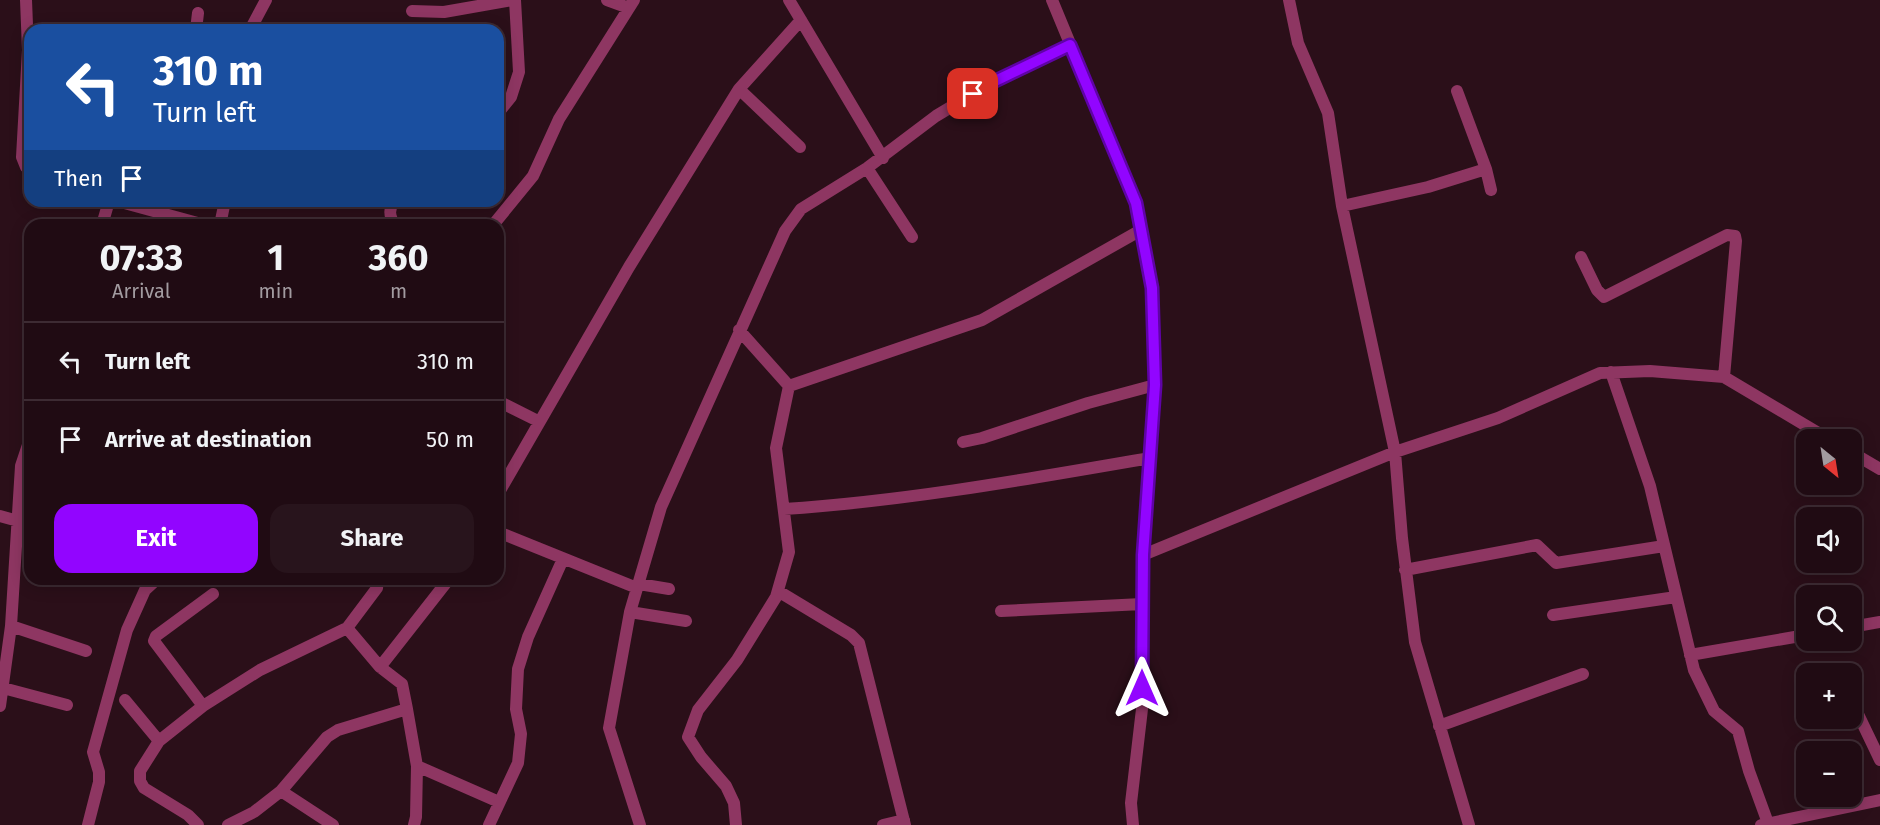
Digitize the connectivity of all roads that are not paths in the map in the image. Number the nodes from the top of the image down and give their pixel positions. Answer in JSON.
{"nodes":[{"id":1,"x":26,"y":0,"type":"edge"},
{"id":2,"x":266,"y":0,"type":"edge"},
{"id":3,"x":513,"y":0,"type":"edge"},
{"id":4,"x":607,"y":0,"type":"edge"},
{"id":5,"x":789,"y":0,"type":"edge"},
{"id":6,"x":1052,"y":0,"type":"edge"},
{"id":7,"x":1289,"y":0,"type":"edge"},
{"id":8,"x":631,"y":4,"type":"edge"},
{"id":9,"x":412,"y":11,"type":"dead end"},
{"id":10,"x":198,"y":13,"type":"dead end"},
{"id":11,"x":801,"y":20,"type":"junction"},
{"id":12,"x":27,"y":24,"type":"edge"},
{"id":13,"x":197,"y":24,"type":"edge"},
{"id":14,"x":253,"y":24,"type":"edge"},
{"id":15,"x":1070,"y":45,"type":"junction"},
{"id":16,"x":739,"y":89,"type":"junction"},
{"id":17,"x":1457,"y":91,"type":"dead end"},
{"id":18,"x":504,"y":106,"type":"edge"},
{"id":19,"x":24,"y":127,"type":"edge"},
{"id":20,"x":800,"y":147,"type":"dead end"},
{"id":21,"x":883,"y":158,"type":"junction"},
{"id":22,"x":24,"y":162,"type":"edge"},
{"id":23,"x":867,"y":168,"type":"junction"},
{"id":24,"x":1486,"y":169,"type":"junction"},
{"id":25,"x":1491,"y":190,"type":"dead end"},
{"id":26,"x":1342,"y":206,"type":"junction"},
{"id":27,"x":139,"y":207,"type":"edge"},
{"id":28,"x":183,"y":219,"type":"edge"},
{"id":29,"x":499,"y":219,"type":"edge"},
{"id":30,"x":1141,"y":230,"type":"junction"},
{"id":31,"x":912,"y":237,"type":"dead end"},
{"id":32,"x":1581,"y":257,"type":"dead end"},
{"id":33,"x":739,"y":330,"type":"junction"},
{"id":34,"x":1611,"y":372,"type":"junction"},
{"id":35,"x":1724,"y":377,"type":"junction"},
{"id":36,"x":1155,"y":385,"type":"junction"},
{"id":37,"x":789,"y":386,"type":"junction"},
{"id":38,"x":504,"y":404,"type":"edge"},
{"id":39,"x":538,"y":421,"type":"junction"},
{"id":40,"x":1811,"y":429,"type":"edge"},
{"id":41,"x":963,"y":442,"type":"dead end"},
{"id":42,"x":1395,"y":452,"type":"junction"},
{"id":43,"x":24,"y":457,"type":"edge"},
{"id":44,"x":1150,"y":458,"type":"junction"},
{"id":45,"x":1862,"y":458,"type":"edge"},
{"id":46,"x":1880,"y":469,"type":"edge"},
{"id":47,"x":504,"y":483,"type":"edge"},
{"id":48,"x":784,"y":509,"type":"junction"},
{"id":49,"x":0,"y":516,"type":"edge"},
{"id":50,"x":18,"y":521,"type":"junction"},
{"id":51,"x":504,"y":534,"type":"edge"},
{"id":52,"x":1664,"y":546,"type":"junction"},
{"id":53,"x":1143,"y":555,"type":"junction"},
{"id":54,"x":563,"y":559,"type":"junction"},
{"id":55,"x":1406,"y":570,"type":"junction"},
{"id":56,"x":150,"y":585,"type":"edge"},
{"id":57,"x":377,"y":585,"type":"edge"},
{"id":58,"x":444,"y":585,"type":"edge"},
{"id":59,"x":638,"y":586,"type":"junction"},
{"id":60,"x":669,"y":589,"type":"dead end"},
{"id":61,"x":778,"y":591,"type":"junction"},
{"id":62,"x":213,"y":594,"type":"dead end"},
{"id":63,"x":1676,"y":597,"type":"junction"},
{"id":64,"x":1142,"y":604,"type":"junction"},
{"id":65,"x":1001,"y":611,"type":"dead end"},
{"id":66,"x":630,"y":612,"type":"junction"},
{"id":67,"x":1553,"y":615,"type":"dead end"},
{"id":68,"x":686,"y":621,"type":"dead end"},
{"id":69,"x":1880,"y":622,"type":"edge"},
{"id":70,"x":1862,"y":625,"type":"edge"},
{"id":71,"x":11,"y":626,"type":"junction"},
{"id":72,"x":347,"y":628,"type":"junction"},
{"id":73,"x":1796,"y":637,"type":"edge"},
{"id":74,"x":4,"y":644,"type":"edge"},
{"id":75,"x":86,"y":651,"type":"dead end"},
{"id":76,"x":1690,"y":655,"type":"junction"},
{"id":77,"x":380,"y":667,"type":"junction"},
{"id":78,"x":1583,"y":674,"type":"dead end"},
{"id":79,"x":3,"y":688,"type":"junction"},
{"id":80,"x":125,"y":700,"type":"dead end"},
{"id":81,"x":67,"y":705,"type":"dead end"},
{"id":82,"x":0,"y":706,"type":"edge"},
{"id":83,"x":203,"y":706,"type":"junction"},
{"id":84,"x":407,"y":709,"type":"junction"},
{"id":85,"x":1862,"y":722,"type":"edge"},
{"id":86,"x":1439,"y":726,"type":"junction"},
{"id":87,"x":159,"y":741,"type":"junction"},
{"id":88,"x":1880,"y":760,"type":"edge"},
{"id":89,"x":417,"y":766,"type":"junction"},
{"id":90,"x":281,"y":792,"type":"junction"},
{"id":91,"x":1880,"y":800,"type":"edge"},
{"id":92,"x":499,"y":802,"type":"junction"},
{"id":93,"x":1788,"y":822,"type":"edge"},
{"id":94,"x":905,"y":823,"type":"edge"},
{"id":95,"x":1764,"y":824,"type":"edge"},
{"id":96,"x":88,"y":825,"type":"edge"},
{"id":97,"x":198,"y":825,"type":"edge"},
{"id":98,"x":228,"y":825,"type":"edge"},
{"id":99,"x":333,"y":825,"type":"edge"},
{"id":100,"x":414,"y":825,"type":"edge"},
{"id":101,"x":489,"y":825,"type":"edge"},
{"id":102,"x":640,"y":825,"type":"edge"},
{"id":103,"x":736,"y":825,"type":"edge"},
{"id":104,"x":883,"y":825,"type":"edge"},
{"id":105,"x":1133,"y":825,"type":"edge"},
{"id":106,"x":1468,"y":825,"type":"edge"}],
"edges":[{"from":1,"to":12,"type":"street"},
{"from":2,"to":14,"type":"street"},
{"from":3,"to":9,"type":"street"},
{"from":3,"to":18,"type":"street"},
{"from":4,"to":8,"type":"street"},
{"from":5,"to":11,"type":"street"},
{"from":6,"to":15,"type":"street"},
{"from":7,"to":26,"type":"street"},
{"from":8,"to":29,"type":"street"},
{"from":10,"to":13,"type":"street"},
{"from":11,"to":16,"type":"street"},
{"from":11,"to":21,"type":"street"},
{"from":15,"to":21,"type":"street"},
{"from":15,"to":30,"type":"street"},
{"from":16,"to":20,"type":"street"},
{"from":16,"to":39,"type":"street"},
{"from":17,"to":24,"type":"street"},
{"from":19,"to":22,"type":"street"},
{"from":21,"to":23,"type":"street"},
{"from":23,"to":31,"type":"street"},
{"from":23,"to":33,"type":"street"},
{"from":24,"to":25,"type":"street"},
{"from":24,"to":26,"type":"street"},
{"from":26,"to":42,"type":"street"},
{"from":27,"to":28,"type":"street"},
{"from":30,"to":36,"type":"street"},
{"from":30,"to":37,"type":"street"},
{"from":32,"to":35,"type":"street"},
{"from":33,"to":37,"type":"street"},
{"from":33,"to":59,"type":"street"},
{"from":34,"to":35,"type":"street"},
{"from":34,"to":42,"type":"street"},
{"from":34,"to":52,"type":"street"},
{"from":35,"to":40,"type":"street"},
{"from":36,"to":41,"type":"street"},
{"from":36,"to":44,"type":"street"},
{"from":37,"to":48,"type":"street"},
{"from":38,"to":39,"type":"street"},
{"from":39,"to":47,"type":"street"},
{"from":42,"to":53,"type":"street"},
{"from":42,"to":55,"type":"street"},
{"from":43,"to":50,"type":"street"},
{"from":44,"to":48,"type":"street"},
{"from":44,"to":53,"type":"street"},
{"from":45,"to":46,"type":"street"},
{"from":48,"to":61,"type":"street"},
{"from":49,"to":50,"type":"street"},
{"from":50,"to":71,"type":"street"},
{"from":51,"to":54,"type":"street"},
{"from":52,"to":55,"type":"street"},
{"from":52,"to":63,"type":"street"},
{"from":53,"to":64,"type":"street"},
{"from":54,"to":59,"type":"street"},
{"from":54,"to":92,"type":"street"},
{"from":55,"to":86,"type":"street"},
{"from":56,"to":96,"type":"street"},
{"from":57,"to":72,"type":"street"},
{"from":58,"to":77,"type":"street"},
{"from":59,"to":60,"type":"street"},
{"from":59,"to":66,"type":"street"},
{"from":61,"to":94,"type":"street"},
{"from":61,"to":103,"type":"street"},
{"from":62,"to":83,"type":"street"},
{"from":63,"to":67,"type":"street"},
{"from":63,"to":76,"type":"street"},
{"from":64,"to":65,"type":"street"},
{"from":64,"to":105,"type":"street"},
{"from":66,"to":68,"type":"street"},
{"from":66,"to":102,"type":"street"},
{"from":69,"to":70,"type":"street"},
{"from":71,"to":74,"type":"street"},
{"from":71,"to":75,"type":"street"},
{"from":72,"to":77,"type":"street"},
{"from":72,"to":83,"type":"street"},
{"from":73,"to":76,"type":"street"},
{"from":74,"to":79,"type":"street"},
{"from":76,"to":95,"type":"street"},
{"from":77,"to":84,"type":"street"},
{"from":78,"to":86,"type":"street"},
{"from":79,"to":81,"type":"street"},
{"from":79,"to":82,"type":"street"},
{"from":80,"to":87,"type":"street"},
{"from":83,"to":87,"type":"street"},
{"from":84,"to":89,"type":"street"},
{"from":84,"to":90,"type":"street"},
{"from":85,"to":88,"type":"street"},
{"from":86,"to":106,"type":"street"},
{"from":87,"to":97,"type":"street"},
{"from":89,"to":92,"type":"street"},
{"from":89,"to":100,"type":"street"},
{"from":90,"to":98,"type":"street"},
{"from":90,"to":99,"type":"street"},
{"from":91,"to":93,"type":"street"},
{"from":92,"to":101,"type":"street"},
{"from":93,"to":95,"type":"street"},
{"from":94,"to":104,"type":"street"}]}
